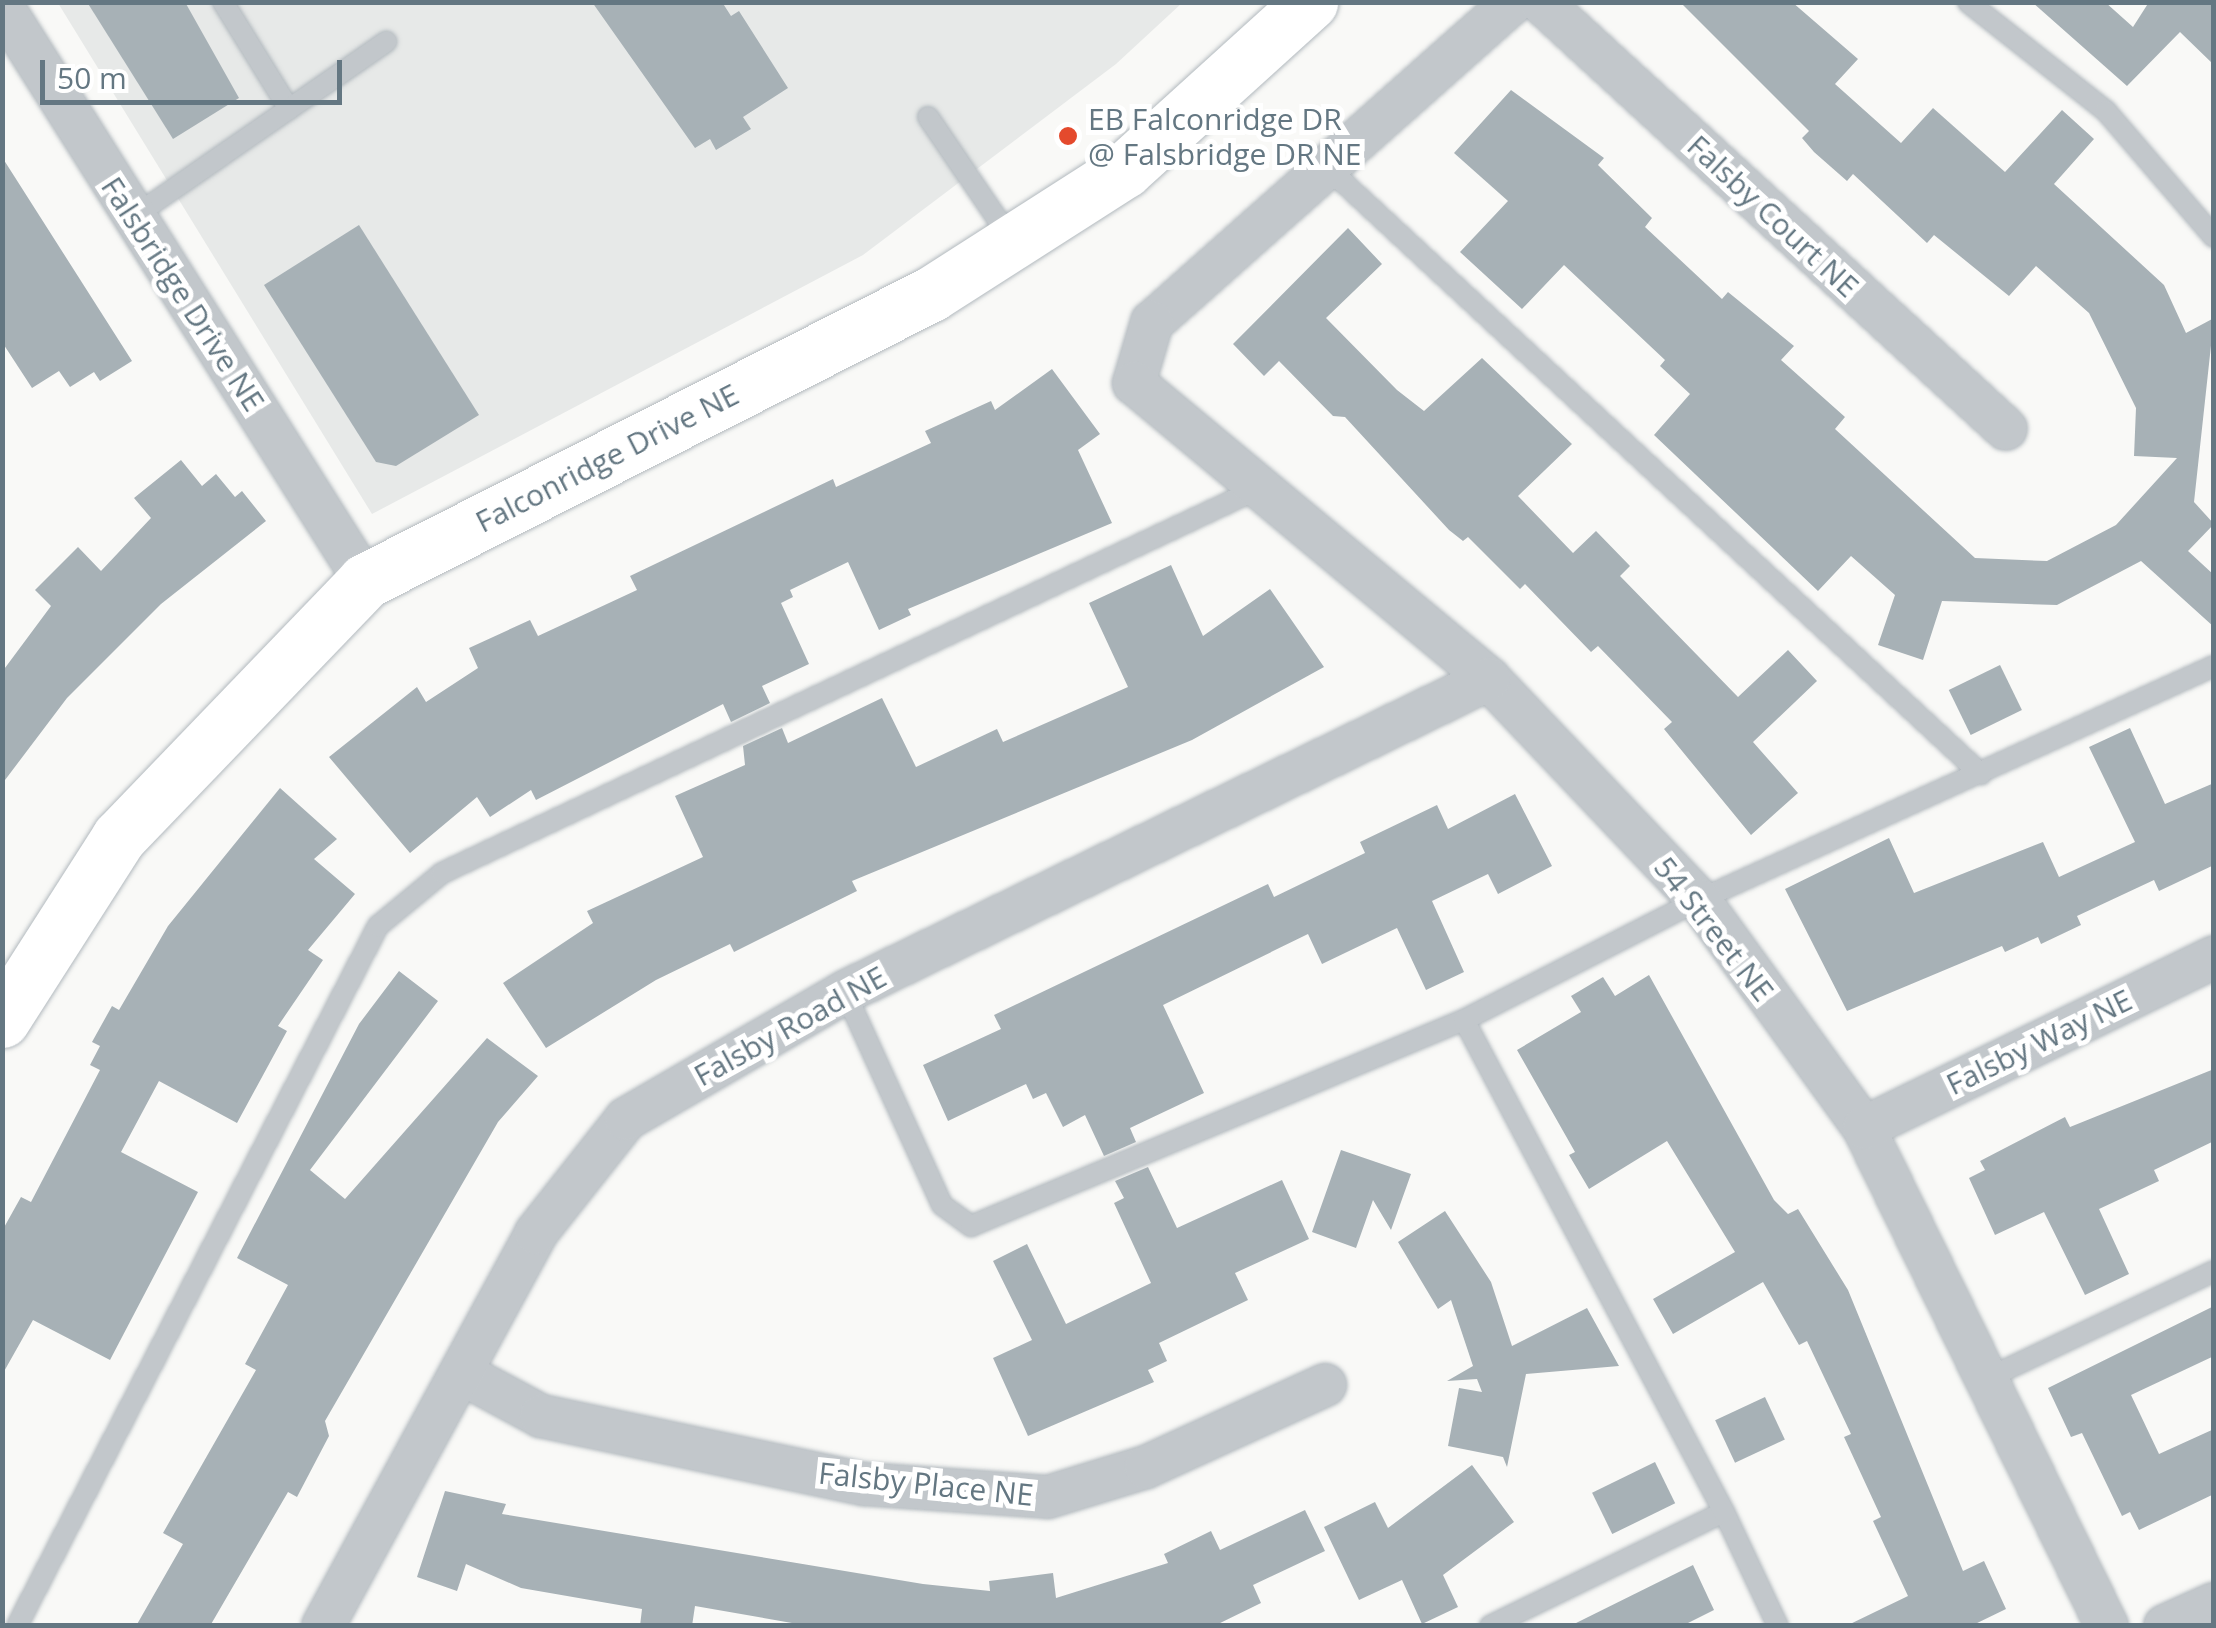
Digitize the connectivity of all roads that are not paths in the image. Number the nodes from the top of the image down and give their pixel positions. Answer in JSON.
{"nodes":[{"id":1,"x":223,"y":2,"type":"edge"},
{"id":2,"x":1310,"y":2,"type":"edge"},
{"id":3,"x":1513,"y":2,"type":"edge"},
{"id":4,"x":1541,"y":2,"type":"edge"},
{"id":5,"x":1968,"y":2,"type":"edge"},
{"id":6,"x":2,"y":6,"type":"edge"},
{"id":7,"x":386,"y":42,"type":"dead end"},
{"id":8,"x":288,"y":109,"type":"junction"},
{"id":9,"x":928,"y":117,"type":"dead end"},
{"id":10,"x":1331,"y":170,"type":"junction"},
{"id":11,"x":133,"y":216,"type":"junction"},
{"id":12,"x":2214,"y":237,"type":"edge"},
{"id":13,"x":1013,"y":242,"type":"junction"},
{"id":14,"x":2006,"y":429,"type":"dead end"},
{"id":15,"x":1255,"y":490,"type":"junction"},
{"id":16,"x":365,"y":581,"type":"junction"},
{"id":17,"x":2214,"y":666,"type":"edge"},
{"id":18,"x":1489,"y":679,"type":"junction"},
{"id":19,"x":1981,"y":774,"type":"junction"},
{"id":20,"x":1699,"y":900,"type":"junction"},
{"id":21,"x":2214,"y":957,"type":"edge"},
{"id":22,"x":846,"y":992,"type":"junction"},
{"id":23,"x":2,"y":1020,"type":"edge"},
{"id":24,"x":1464,"y":1020,"type":"junction"},
{"id":25,"x":1864,"y":1128,"type":"junction"},
{"id":26,"x":2214,"y":1271,"type":"edge"},
{"id":27,"x":461,"y":1373,"type":"junction"},
{"id":28,"x":1988,"y":1378,"type":"junction"},
{"id":29,"x":1325,"y":1385,"type":"dead end"},
{"id":30,"x":1724,"y":1512,"type":"junction"},
{"id":31,"x":2214,"y":1604,"type":"edge"},
{"id":32,"x":17,"y":1626,"type":"edge"},
{"id":33,"x":323,"y":1626,"type":"edge"},
{"id":34,"x":1490,"y":1626,"type":"edge"},
{"id":35,"x":1778,"y":1626,"type":"edge"},
{"id":36,"x":2106,"y":1626,"type":"edge"},
{"id":37,"x":2166,"y":1626,"type":"edge"}],
"edges":[{"from":1,"to":8,"type":"lane"},
{"from":2,"to":13,"type":"street","name":"Falconridge Drive NE"},
{"from":3,"to":10,"type":"street"},
{"from":4,"to":14,"type":"street","name":"Falsby Court NE"},
{"from":5,"to":12,"type":"lane"},
{"from":6,"to":11,"type":"street","name":"Falsbridge Drive NE"},
{"from":7,"to":8,"type":"lane"},
{"from":8,"to":11,"type":"lane"},
{"from":9,"to":13,"type":"lane"},
{"from":10,"to":15,"type":"street","name":"54 Street NE"},
{"from":10,"to":19,"type":"lane"},
{"from":11,"to":16,"type":"street","name":"Falsbridge Drive NE"},
{"from":13,"to":16,"type":"street","name":"Falconridge Drive NE"},
{"from":15,"to":18,"type":"street","name":"54 Street NE"},
{"from":15,"to":32,"type":"lane"},
{"from":16,"to":23,"type":"street","name":"Falconridge Drive NE"},
{"from":17,"to":19,"type":"lane"},
{"from":18,"to":20,"type":"street","name":"54 Street NE"},
{"from":18,"to":22,"type":"street","name":"Falsby Road NE"},
{"from":19,"to":20,"type":"lane"},
{"from":20,"to":24,"type":"lane"},
{"from":20,"to":25,"type":"street","name":"54 Street NE"},
{"from":21,"to":25,"type":"street","name":"Falsby Way NE"},
{"from":22,"to":24,"type":"lane"},
{"from":22,"to":27,"type":"street","name":"Falsby Road NE"},
{"from":24,"to":30,"type":"lane"},
{"from":25,"to":28,"type":"street","name":"54 Street NE"},
{"from":26,"to":28,"type":"lane"},
{"from":27,"to":29,"type":"street","name":"Falsby Place NE"},
{"from":27,"to":33,"type":"street","name":"Falsby Road NE"},
{"from":28,"to":36,"type":"street","name":"54 Street NE"},
{"from":30,"to":34,"type":"lane"},
{"from":30,"to":35,"type":"lane"},
{"from":31,"to":37,"type":"street"}]}
